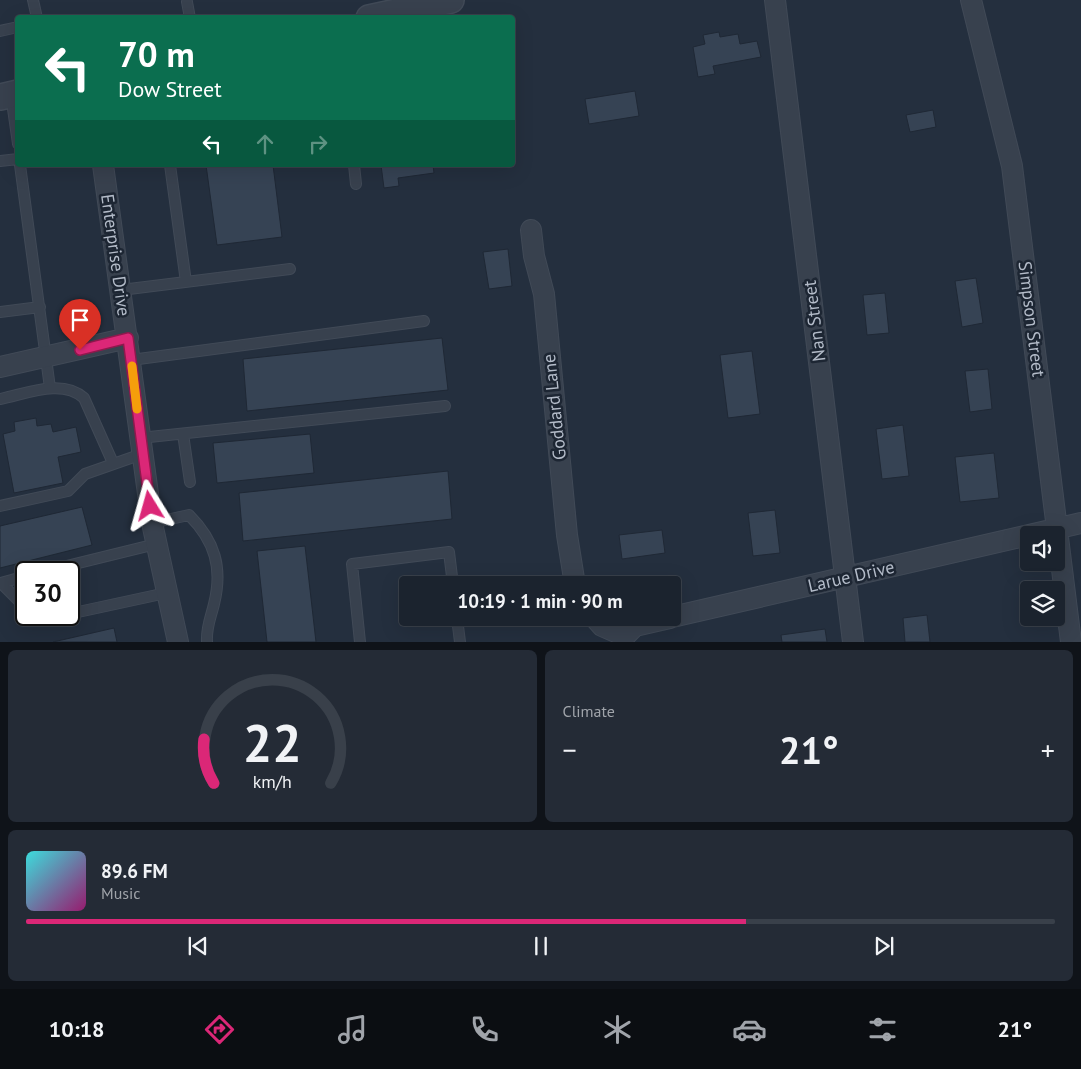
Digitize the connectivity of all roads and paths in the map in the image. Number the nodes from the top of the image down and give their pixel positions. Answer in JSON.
{"nodes":[{"id":1,"x":33,"y":0,"type":"edge"},
{"id":2,"x":451,"y":0,"type":"edge"},
{"id":3,"x":775,"y":0,"type":"edge"},
{"id":4,"x":971,"y":0,"type":"edge"},
{"id":5,"x":187,"y":2,"type":"dead end"},
{"id":6,"x":36,"y":15,"type":"edge"},
{"id":7,"x":189,"y":15,"type":"edge"},
{"id":8,"x":383,"y":15,"type":"edge"},
{"id":9,"x":15,"y":28,"type":"edge"},
{"id":10,"x":0,"y":31,"type":"edge"},
{"id":11,"x":9,"y":95,"type":"edge"},
{"id":12,"x":15,"y":128,"type":"edge"},
{"id":13,"x":15,"y":159,"type":"edge"},
{"id":14,"x":0,"y":160,"type":"edge"},
{"id":15,"x":20,"y":167,"type":"edge"},
{"id":16,"x":103,"y":167,"type":"edge"},
{"id":17,"x":170,"y":167,"type":"edge"},
{"id":18,"x":354,"y":167,"type":"edge"},
{"id":19,"x":356,"y":184,"type":"dead end"},
{"id":20,"x":531,"y":230,"type":"dead end"},
{"id":21,"x":290,"y":269,"type":"dead end"},
{"id":22,"x":186,"y":282,"type":"junction"},
{"id":23,"x":121,"y":290,"type":"junction"},
{"id":24,"x":40,"y":306,"type":"junction"},
{"id":25,"x":0,"y":312,"type":"edge"},
{"id":26,"x":424,"y":321,"type":"dead end"},
{"id":27,"x":128,"y":338,"type":"junction"},
{"id":28,"x":47,"y":357,"type":"junction"},
{"id":29,"x":131,"y":360,"type":"junction"},
{"id":30,"x":0,"y":368,"type":"edge"},
{"id":31,"x":50,"y":388,"type":"junction"},
{"id":32,"x":0,"y":399,"type":"edge"},
{"id":33,"x":445,"y":406,"type":"dead end"},
{"id":34,"x":183,"y":434,"type":"junction"},
{"id":35,"x":141,"y":446,"type":"junction"},
{"id":36,"x":113,"y":464,"type":"junction"},
{"id":37,"x":190,"y":482,"type":"dead end"},
{"id":38,"x":0,"y":506,"type":"edge"},
{"id":39,"x":152,"y":523,"type":"junction"},
{"id":40,"x":1081,"y":523,"type":"edge"},
{"id":41,"x":1058,"y":526,"type":"edge"},
{"id":42,"x":1065,"y":526,"type":"edge"},
{"id":43,"x":1020,"y":537,"type":"edge"},
{"id":44,"x":156,"y":544,"type":"junction"},
{"id":45,"x":80,"y":563,"type":"edge"},
{"id":46,"x":1063,"y":571,"type":"edge"},
{"id":47,"x":452,"y":576,"type":"edge"},
{"id":48,"x":573,"y":576,"type":"edge"},
{"id":49,"x":845,"y":578,"type":"junction"},
{"id":50,"x":15,"y":579,"type":"edge"},
{"id":51,"x":166,"y":593,"type":"junction"},
{"id":52,"x":15,"y":597,"type":"edge"},
{"id":53,"x":80,"y":612,"type":"edge"},
{"id":54,"x":681,"y":615,"type":"edge"},
{"id":55,"x":458,"y":626,"type":"edge"},
{"id":56,"x":602,"y":626,"type":"edge"},
{"id":57,"x":635,"y":626,"type":"edge"},
{"id":58,"x":625,"y":639,"type":"edge"},
{"id":59,"x":178,"y":642,"type":"edge"},
{"id":60,"x":207,"y":642,"type":"edge"},
{"id":61,"x":360,"y":642,"type":"edge"},
{"id":62,"x":460,"y":642,"type":"edge"},
{"id":63,"x":853,"y":642,"type":"edge"},
{"id":64,"x":1072,"y":642,"type":"edge"}],
"edges":[{"from":1,"to":6,"type":"lane"},
{"from":2,"to":8,"type":"street"},
{"from":3,"to":49,"type":"street","name":"Nan Street"},
{"from":4,"to":41,"type":"street","name":"Simpson Street"},
{"from":5,"to":7,"type":"lane"},
{"from":9,"to":10,"type":"lane"},
{"from":11,"to":12,"type":"lane"},
{"from":13,"to":14,"type":"lane"},
{"from":15,"to":24,"type":"lane"},
{"from":16,"to":23,"type":"street","name":"Enterprise Drive"},
{"from":17,"to":22,"type":"lane"},
{"from":18,"to":19,"type":"lane"},
{"from":20,"to":48,"type":"street","name":"Goddard Lane"},
{"from":21,"to":22,"type":"lane"},
{"from":22,"to":23,"type":"lane"},
{"from":23,"to":27,"type":"street","name":"Enterprise Drive"},
{"from":24,"to":25,"type":"lane"},
{"from":24,"to":28,"type":"lane"},
{"from":26,"to":29,"type":"lane"},
{"from":27,"to":28,"type":"street"},
{"from":27,"to":29,"type":"street","name":"Enterprise Drive"},
{"from":28,"to":30,"type":"street"},
{"from":28,"to":31,"type":"lane"},
{"from":29,"to":35,"type":"street","name":"Enterprise Drive"},
{"from":31,"to":32,"type":"lane"},
{"from":31,"to":36,"type":"lane"},
{"from":33,"to":34,"type":"lane"},
{"from":34,"to":35,"type":"lane"},
{"from":34,"to":37,"type":"lane"},
{"from":35,"to":36,"type":"lane"},
{"from":35,"to":39,"type":"street","name":"Enterprise Drive"},
{"from":36,"to":38,"type":"lane"},
{"from":39,"to":44,"type":"street","name":"Enterprise Drive"},
{"from":39,"to":60,"type":"lane"},
{"from":40,"to":42,"type":"street","name":"Larue Drive"},
{"from":43,"to":49,"type":"street","name":"Larue Drive"},
{"from":44,"to":45,"type":"lane"},
{"from":44,"to":51,"type":"street","name":"Enterprise Drive"},
{"from":46,"to":64,"type":"street","name":"Simpson Street"},
{"from":47,"to":61,"type":"lane"},
{"from":49,"to":54,"type":"street","name":"Larue Drive"},
{"from":49,"to":63,"type":"street","name":"Nan Street"},
{"from":50,"to":52,"type":"lane"},
{"from":51,"to":53,"type":"lane"},
{"from":51,"to":59,"type":"street","name":"Enterprise Drive"},
{"from":55,"to":62,"type":"lane"},
{"from":56,"to":58,"type":"street"},
{"from":57,"to":58,"type":"street","name":"Larue Drive"}]}
